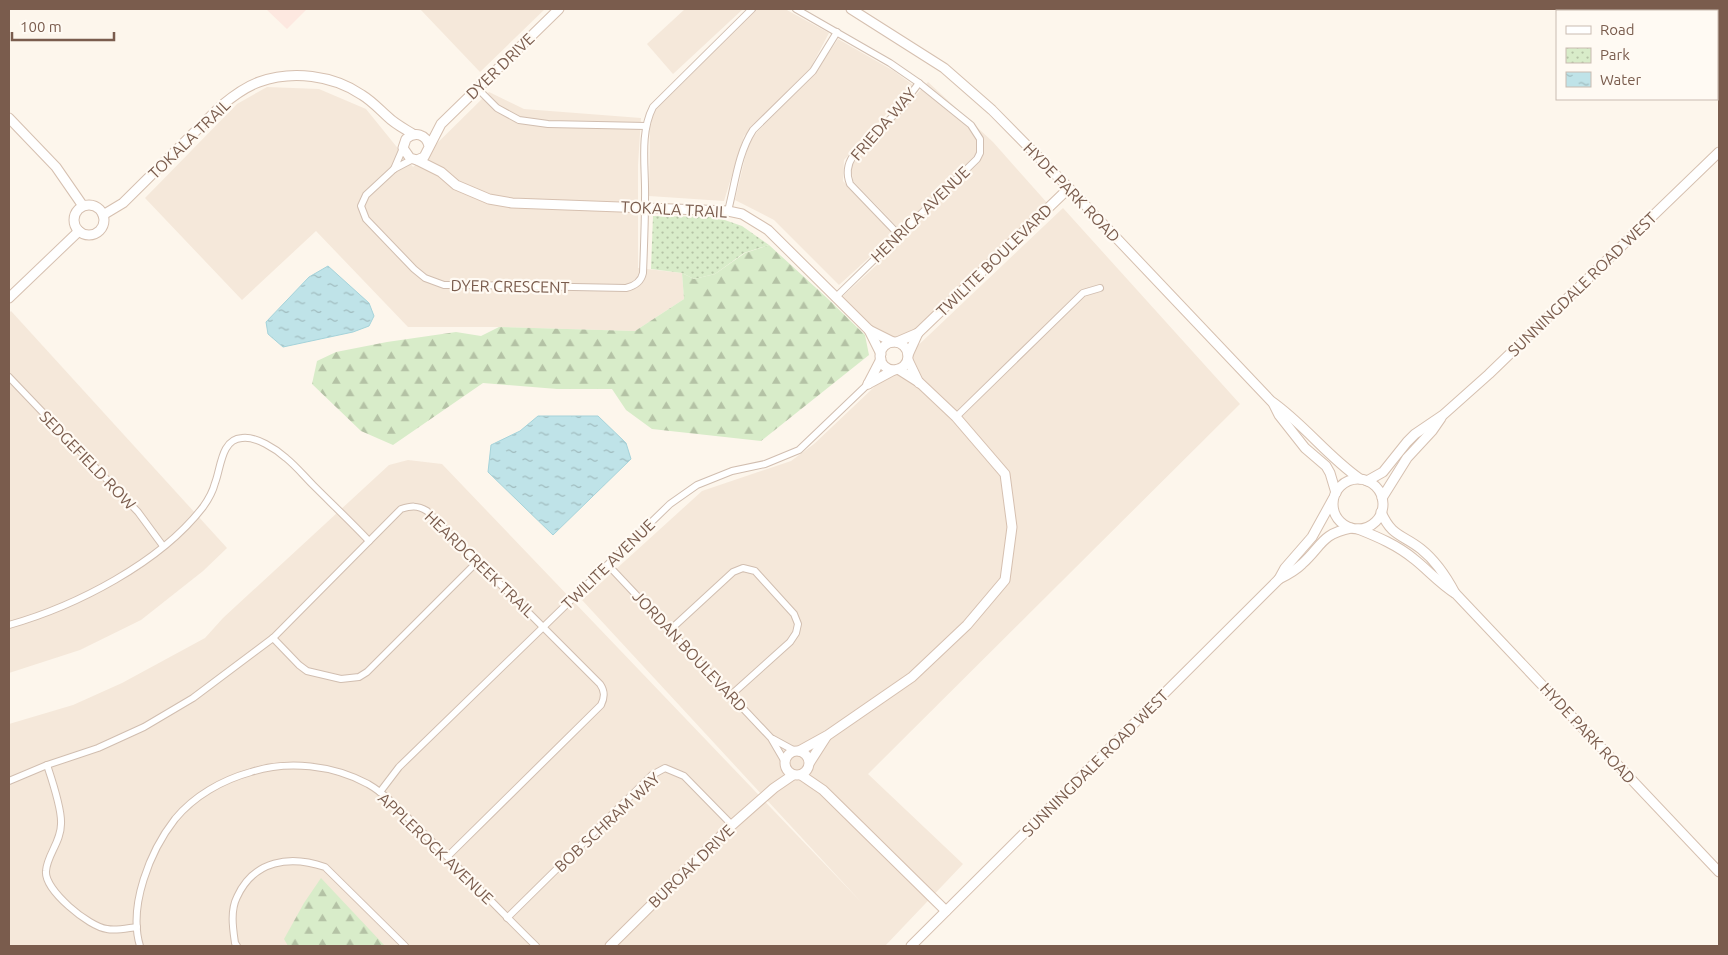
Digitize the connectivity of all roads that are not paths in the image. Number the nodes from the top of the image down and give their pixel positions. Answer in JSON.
{"nodes":[{"id":1,"x":559,"y":9,"type":"edge"},
{"id":2,"x":752,"y":9,"type":"edge"},
{"id":3,"x":796,"y":9,"type":"edge"},
{"id":4,"x":851,"y":9,"type":"edge"},
{"id":5,"x":837,"y":32,"type":"junction"},
{"id":6,"x":919,"y":83,"type":"junction"},
{"id":7,"x":477,"y":88,"type":"junction"},
{"id":8,"x":9,"y":118,"type":"edge"},
{"id":9,"x":390,"y":119,"type":"junction"},
{"id":10,"x":441,"y":124,"type":"junction"},
{"id":11,"x":646,"y":126,"type":"junction"},
{"id":12,"x":416,"y":134,"type":"junction"},
{"id":13,"x":404,"y":145,"type":"junction"},
{"id":14,"x":429,"y":148,"type":"junction"},
{"id":15,"x":1719,"y":152,"type":"edge"},
{"id":16,"x":415,"y":160,"type":"junction"},
{"id":17,"x":394,"y":169,"type":"junction"},
{"id":18,"x":441,"y":172,"type":"junction"},
{"id":19,"x":1069,"y":188,"type":"junction"},
{"id":20,"x":83,"y":206,"type":"junction"},
{"id":21,"x":645,"y":208,"type":"junction"},
{"id":22,"x":728,"y":211,"type":"junction"},
{"id":23,"x":103,"y":215,"type":"junction"},
{"id":24,"x":79,"y":231,"type":"junction"},
{"id":25,"x":899,"y":235,"type":"junction"},
{"id":26,"x":1100,"y":288,"type":"dead end"},
{"id":27,"x":836,"y":297,"type":"junction"},
{"id":28,"x":9,"y":298,"type":"edge"},
{"id":29,"x":869,"y":330,"type":"junction"},
{"id":30,"x":918,"y":333,"type":"junction"},
{"id":31,"x":895,"y":342,"type":"junction"},
{"id":32,"x":881,"y":356,"type":"junction"},
{"id":33,"x":908,"y":357,"type":"junction"},
{"id":34,"x":896,"y":369,"type":"junction"},
{"id":35,"x":9,"y":377,"type":"edge"},
{"id":36,"x":920,"y":383,"type":"junction"},
{"id":37,"x":868,"y":384,"type":"junction"},
{"id":38,"x":1271,"y":401,"type":"junction"},
{"id":39,"x":1443,"y":415,"type":"junction"},
{"id":40,"x":956,"y":417,"type":"junction"},
{"id":41,"x":1364,"y":480,"type":"junction"},
{"id":42,"x":1334,"y":496,"type":"junction"},
{"id":43,"x":1382,"y":498,"type":"junction"},
{"id":44,"x":1381,"y":512,"type":"junction"},
{"id":45,"x":1354,"y":528,"type":"junction"},
{"id":46,"x":369,"y":541,"type":"junction"},
{"id":47,"x":163,"y":546,"type":"junction"},
{"id":48,"x":477,"y":562,"type":"junction"},
{"id":49,"x":608,"y":565,"type":"junction"},
{"id":50,"x":1279,"y":579,"type":"junction"},
{"id":51,"x":1456,"y":594,"type":"junction"},
{"id":52,"x":9,"y":625,"type":"edge"},
{"id":53,"x":544,"y":627,"type":"junction"},
{"id":54,"x":670,"y":630,"type":"junction"},
{"id":55,"x":273,"y":638,"type":"junction"},
{"id":56,"x":731,"y":695,"type":"junction"},
{"id":57,"x":828,"y":735,"type":"junction"},
{"id":58,"x":771,"y":738,"type":"junction"},
{"id":59,"x":797,"y":751,"type":"junction"},
{"id":60,"x":810,"y":764,"type":"junction"},
{"id":61,"x":47,"y":765,"type":"junction"},
{"id":62,"x":785,"y":765,"type":"junction"},
{"id":63,"x":797,"y":775,"type":"junction"},
{"id":64,"x":9,"y":782,"type":"edge"},
{"id":65,"x":774,"y":788,"type":"junction"},
{"id":66,"x":823,"y":790,"type":"junction"},
{"id":67,"x":380,"y":792,"type":"junction"},
{"id":68,"x":732,"y":825,"type":"junction"},
{"id":69,"x":448,"y":856,"type":"junction"},
{"id":70,"x":1719,"y":872,"type":"edge"},
{"id":71,"x":946,"y":911,"type":"junction"},
{"id":72,"x":507,"y":918,"type":"junction"},
{"id":73,"x":137,"y":927,"type":"junction"},
{"id":74,"x":140,"y":946,"type":"edge"},
{"id":75,"x":237,"y":946,"type":"edge"},
{"id":76,"x":405,"y":946,"type":"edge"},
{"id":77,"x":536,"y":946,"type":"edge"},
{"id":78,"x":610,"y":946,"type":"edge"},
{"id":79,"x":910,"y":946,"type":"edge"}],
"edges":[{"from":1,"to":7,"type":"street","name":"DYER DRIVE"},
{"from":2,"to":11,"type":"street"},
{"from":3,"to":5,"type":"street","name":"HENRICA AVENUE"},
{"from":4,"to":19,"type":"street","name":"HYDE PARK ROAD"},
{"from":5,"to":6,"type":"street","name":"HENRICA AVENUE"},
{"from":5,"to":22,"type":"street"},
{"from":6,"to":25,"type":"street","name":"FRIEDA WAY"},
{"from":6,"to":25,"type":"street","name":"HENRICA AVENUE"},
{"from":7,"to":10,"type":"street","name":"DYER DRIVE"},
{"from":7,"to":11,"type":"street"},
{"from":8,"to":20,"type":"street"},
{"from":9,"to":12,"type":"street","name":"TOKALA TRAIL"},
{"from":9,"to":13,"type":"street","name":"TOKALA TRAIL"},
{"from":9,"to":23,"type":"street","name":"TOKALA TRAIL"},
{"from":10,"to":12,"type":"street","name":"DYER DRIVE"},
{"from":10,"to":14,"type":"street","name":"DYER DRIVE"},
{"from":11,"to":21,"type":"street"},
{"from":12,"to":13,"type":"street"},
{"from":12,"to":14,"type":"street"},
{"from":13,"to":16,"type":"street"},
{"from":13,"to":17,"type":"street","name":"DYER CRESCENT"},
{"from":14,"to":16,"type":"street"},
{"from":14,"to":18,"type":"street","name":"TOKALA TRAIL"},
{"from":15,"to":39,"type":"street","name":"SUNNINGDALE ROAD WEST"},
{"from":16,"to":17,"type":"street","name":"DYER CRESCENT"},
{"from":16,"to":18,"type":"street","name":"TOKALA TRAIL"},
{"from":17,"to":21,"type":"street","name":"DYER CRESCENT"},
{"from":18,"to":21,"type":"street","name":"TOKALA TRAIL"},
{"from":19,"to":30,"type":"street","name":"TWILITE BOULEVARD"},
{"from":19,"to":38,"type":"street","name":"HYDE PARK ROAD"},
{"from":20,"to":23,"type":"street"},
{"from":20,"to":24,"type":"street"},
{"from":21,"to":22,"type":"street","name":"TOKALA TRAIL"},
{"from":22,"to":27,"type":"street","name":"TOKALA TRAIL"},
{"from":23,"to":24,"type":"street"},
{"from":24,"to":28,"type":"street"},
{"from":25,"to":27,"type":"street","name":"HENRICA AVENUE"},
{"from":26,"to":40,"type":"street"},
{"from":27,"to":29,"type":"street","name":"TOKALA TRAIL"},
{"from":29,"to":31,"type":"street","name":"TOKALA TRAIL"},
{"from":29,"to":32,"type":"street","name":"TOKALA TRAIL"},
{"from":30,"to":31,"type":"street","name":"TWILITE BOULEVARD"},
{"from":30,"to":33,"type":"street","name":"TWILITE BOULEVARD"},
{"from":31,"to":32,"type":"street"},
{"from":31,"to":33,"type":"street"},
{"from":32,"to":34,"type":"street"},
{"from":32,"to":37,"type":"street","name":"TWILITE AVENUE"},
{"from":33,"to":34,"type":"street"},
{"from":33,"to":36,"type":"street"},
{"from":34,"to":36,"type":"street"},
{"from":34,"to":37,"type":"street","name":"TWILITE AVENUE"},
{"from":35,"to":47,"type":"street","name":"SEDGEFIELD ROW"},
{"from":36,"to":40,"type":"street"},
{"from":37,"to":49,"type":"street","name":"TWILITE AVENUE"},
{"from":38,"to":41,"type":"street","name":"HYDE PARK ROAD"},
{"from":38,"to":42,"type":"street","name":"HYDE PARK ROAD"},
{"from":39,"to":41,"type":"street","name":"SUNNINGDALE ROAD WEST"},
{"from":39,"to":43,"type":"street","name":"SUNNINGDALE ROAD WEST"},
{"from":40,"to":57,"type":"street"},
{"from":41,"to":42,"type":"street"},
{"from":41,"to":43,"type":"street"},
{"from":42,"to":45,"type":"street"},
{"from":42,"to":50,"type":"street","name":"SUNNINGDALE ROAD WEST"},
{"from":43,"to":44,"type":"street"},
{"from":44,"to":45,"type":"street"},
{"from":44,"to":51,"type":"street","name":"HYDE PARK ROAD"},
{"from":45,"to":50,"type":"street","name":"SUNNINGDALE ROAD WEST"},
{"from":45,"to":51,"type":"street","name":"HYDE PARK ROAD"},
{"from":46,"to":47,"type":"street"},
{"from":46,"to":48,"type":"street","name":"HEARDCREEK TRAIL"},
{"from":46,"to":55,"type":"street","name":"HEARDCREEK TRAIL"},
{"from":47,"to":52,"type":"street"},
{"from":48,"to":53,"type":"street","name":"HEARDCREEK TRAIL"},
{"from":48,"to":55,"type":"street"},
{"from":49,"to":53,"type":"street","name":"TWILITE AVENUE"},
{"from":49,"to":54,"type":"street","name":"JORDAN BOULEVARD"},
{"from":50,"to":71,"type":"street","name":"SUNNINGDALE ROAD WEST"},
{"from":51,"to":70,"type":"street","name":"HYDE PARK ROAD"},
{"from":53,"to":67,"type":"street","name":"TWILITE AVENUE"},
{"from":53,"to":69,"type":"street","name":"HEARDCREEK TRAIL"},
{"from":54,"to":56,"type":"street","name":"JORDAN BOULEVARD"},
{"from":54,"to":56,"type":"street"},
{"from":55,"to":61,"type":"street","name":"HEARDCREEK TRAIL"},
{"from":56,"to":58,"type":"street","name":"JORDAN BOULEVARD"},
{"from":57,"to":59,"type":"street"},
{"from":57,"to":60,"type":"street"},
{"from":58,"to":59,"type":"street","name":"JORDAN BOULEVARD"},
{"from":58,"to":62,"type":"street","name":"JORDAN BOULEVARD"},
{"from":59,"to":60,"type":"street"},
{"from":59,"to":62,"type":"street"},
{"from":60,"to":63,"type":"street"},
{"from":60,"to":66,"type":"street"},
{"from":61,"to":64,"type":"street","name":"HEARDCREEK TRAIL"},
{"from":61,"to":73,"type":"street"},
{"from":62,"to":63,"type":"street"},
{"from":62,"to":65,"type":"street","name":"BUROAK DRIVE"},
{"from":63,"to":65,"type":"street","name":"BUROAK DRIVE"},
{"from":63,"to":66,"type":"street"},
{"from":65,"to":68,"type":"street","name":"BUROAK DRIVE"},
{"from":66,"to":71,"type":"street"},
{"from":67,"to":69,"type":"street","name":"APPLEROCK AVENUE"},
{"from":67,"to":73,"type":"street","name":"APPLEROCK AVENUE"},
{"from":68,"to":72,"type":"street","name":"BOB SCHRAM WAY"},
{"from":68,"to":78,"type":"street","name":"BUROAK DRIVE"},
{"from":69,"to":72,"type":"street","name":"APPLEROCK AVENUE"},
{"from":71,"to":79,"type":"street","name":"SUNNINGDALE ROAD WEST"},
{"from":72,"to":77,"type":"street","name":"APPLEROCK AVENUE"},
{"from":73,"to":74,"type":"street","name":"APPLEROCK AVENUE"},
{"from":75,"to":76,"type":"street"}]}
